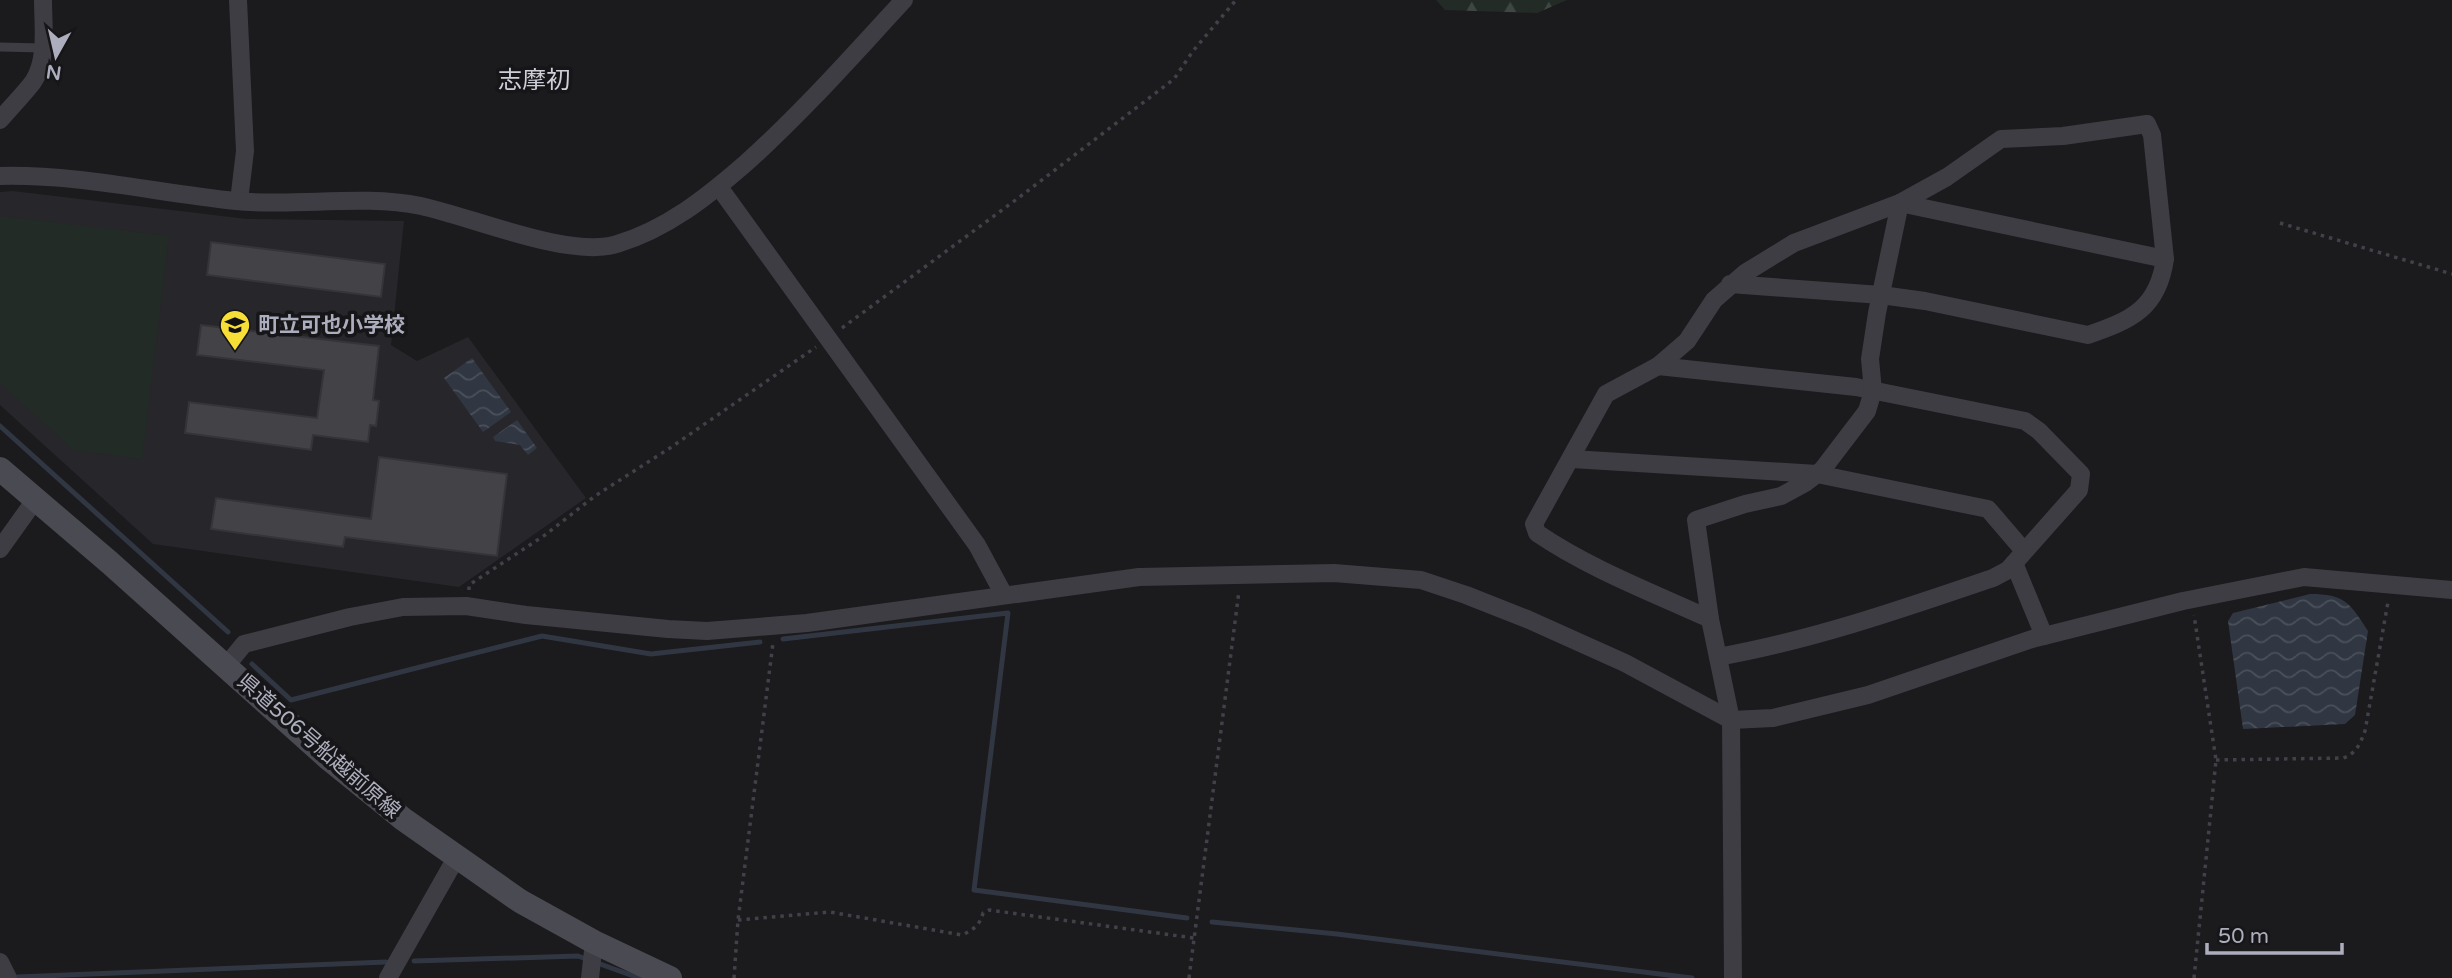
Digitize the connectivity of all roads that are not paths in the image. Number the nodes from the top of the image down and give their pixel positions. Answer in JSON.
{"nodes":[{"id":1,"x":43,"y":0,"type":"edge"},
{"id":2,"x":238,"y":0,"type":"edge"},
{"id":3,"x":904,"y":0,"type":"edge"},
{"id":4,"x":0,"y":47,"type":"edge"},
{"id":5,"x":43,"y":48,"type":"junction"},
{"id":6,"x":0,"y":120,"type":"edge"},
{"id":7,"x":0,"y":176,"type":"edge"},
{"id":8,"x":719,"y":187,"type":"junction"},
{"id":9,"x":239,"y":201,"type":"junction"},
{"id":10,"x":1900,"y":203,"type":"junction"},
{"id":11,"x":2165,"y":259,"type":"junction"},
{"id":12,"x":1730,"y":284,"type":"junction"},
{"id":13,"x":1881,"y":295,"type":"junction"},
{"id":14,"x":1658,"y":366,"type":"junction"},
{"id":15,"x":1873,"y":391,"type":"junction"},
{"id":16,"x":1572,"y":459,"type":"junction"},
{"id":17,"x":0,"y":469,"type":"edge"},
{"id":18,"x":1817,"y":474,"type":"junction"},
{"id":19,"x":35,"y":500,"type":"junction"},
{"id":20,"x":0,"y":549,"type":"edge"},
{"id":21,"x":2019,"y":557,"type":"junction"},
{"id":22,"x":2452,"y":590,"type":"edge"},
{"id":23,"x":1004,"y":595,"type":"junction"},
{"id":24,"x":1710,"y":619,"type":"junction"},
{"id":25,"x":2044,"y":636,"type":"junction"},
{"id":26,"x":1718,"y":657,"type":"junction"},
{"id":27,"x":226,"y":666,"type":"junction"},
{"id":28,"x":1731,"y":720,"type":"junction"},
{"id":29,"x":456,"y":858,"type":"junction"},
{"id":30,"x":594,"y":942,"type":"junction"},
{"id":31,"x":0,"y":962,"type":"edge"},
{"id":32,"x":591,"y":974,"type":"edge"},
{"id":33,"x":8,"y":978,"type":"edge"},
{"id":34,"x":388,"y":978,"type":"edge"},
{"id":35,"x":670,"y":978,"type":"edge"},
{"id":36,"x":1733,"y":978,"type":"edge"}],
"edges":[{"from":1,"to":5,"type":"street"},
{"from":2,"to":9,"type":"street"},
{"from":3,"to":8,"type":"street"},
{"from":4,"to":5,"type":"lane"},
{"from":5,"to":6,"type":"street"},
{"from":7,"to":9,"type":"street"},
{"from":8,"to":9,"type":"street"},
{"from":8,"to":23,"type":"street"},
{"from":10,"to":11,"type":"street"},
{"from":10,"to":11,"type":"street"},
{"from":10,"to":12,"type":"street"},
{"from":10,"to":13,"type":"street"},
{"from":11,"to":13,"type":"street"},
{"from":12,"to":13,"type":"street"},
{"from":12,"to":14,"type":"street"},
{"from":13,"to":15,"type":"street"},
{"from":14,"to":15,"type":"street"},
{"from":14,"to":16,"type":"street"},
{"from":15,"to":18,"type":"street"},
{"from":15,"to":21,"type":"street"},
{"from":16,"to":18,"type":"street"},
{"from":16,"to":24,"type":"street"},
{"from":17,"to":19,"type":"main road","name":"県道506号船越前原線"},
{"from":18,"to":21,"type":"street"},
{"from":18,"to":24,"type":"street"},
{"from":19,"to":20,"type":"street"},
{"from":19,"to":27,"type":"main road","name":"県道506号船越前原線"},
{"from":21,"to":25,"type":"street"},
{"from":21,"to":26,"type":"street"},
{"from":22,"to":25,"type":"street"},
{"from":23,"to":27,"type":"street"},
{"from":23,"to":28,"type":"street"},
{"from":24,"to":26,"type":"street"},
{"from":25,"to":28,"type":"street"},
{"from":26,"to":28,"type":"street"},
{"from":27,"to":29,"type":"main road","name":"県道506号船越前原線"},
{"from":28,"to":36,"type":"street"},
{"from":29,"to":30,"type":"main road","name":"県道506号船越前原線"},
{"from":29,"to":34,"type":"street"},
{"from":30,"to":32,"type":"street"},
{"from":30,"to":35,"type":"main road","name":"県道506号船越前原線"},
{"from":31,"to":33,"type":"street"}]}
